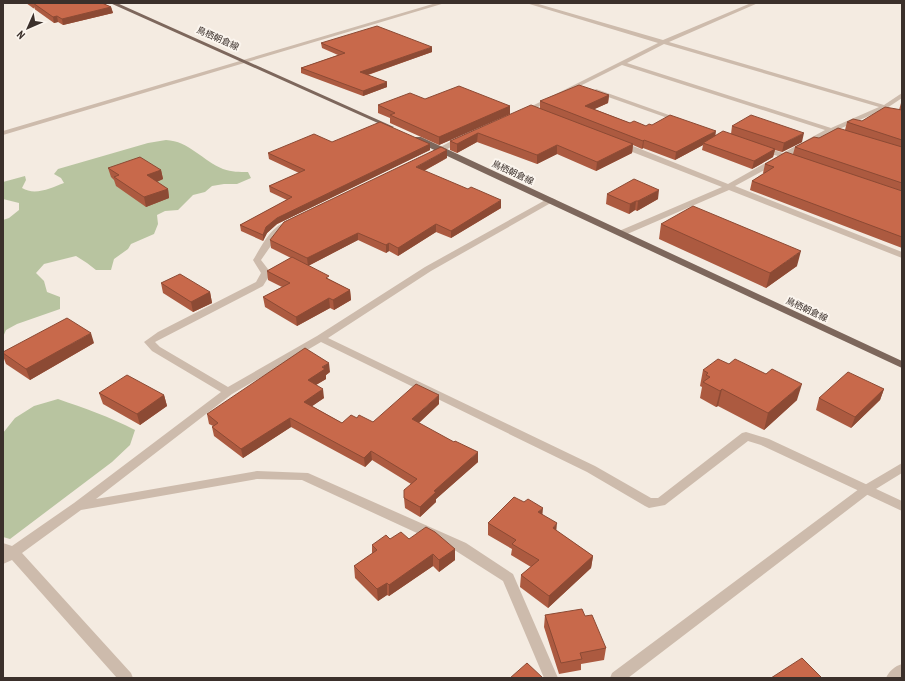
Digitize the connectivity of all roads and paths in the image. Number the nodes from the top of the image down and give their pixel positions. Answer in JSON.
{"nodes":[{"id":1,"x":113,"y":3,"type":"edge"},
{"id":2,"x":442,"y":3,"type":"edge"},
{"id":3,"x":529,"y":3,"type":"edge"},
{"id":4,"x":755,"y":3,"type":"edge"},
{"id":5,"x":664,"y":42,"type":"junction"},
{"id":6,"x":245,"y":62,"type":"junction"},
{"id":7,"x":622,"y":63,"type":"junction"},
{"id":8,"x":578,"y":85,"type":"junction"},
{"id":9,"x":902,"y":95,"type":"edge"},
{"id":10,"x":885,"y":109,"type":"junction"},
{"id":11,"x":516,"y":115,"type":"edge"},
{"id":12,"x":688,"y":123,"type":"edge"},
{"id":13,"x":398,"y":130,"type":"edge"},
{"id":14,"x":831,"y":130,"type":"junction"},
{"id":15,"x":3,"y":133,"type":"edge"},
{"id":16,"x":470,"y":135,"type":"edge"},
{"id":17,"x":845,"y":135,"type":"edge"},
{"id":18,"x":412,"y":136,"type":"edge"},
{"id":19,"x":611,"y":140,"type":"edge"},
{"id":20,"x":754,"y":146,"type":"edge"},
{"id":21,"x":441,"y":149,"type":"junction"},
{"id":22,"x":428,"y":156,"type":"edge"},
{"id":23,"x":784,"y":156,"type":"junction"},
{"id":24,"x":799,"y":162,"type":"edge"},
{"id":25,"x":728,"y":187,"type":"junction"},
{"id":26,"x":552,"y":200,"type":"junction"},
{"id":27,"x":295,"y":220,"type":"edge"},
{"id":28,"x":622,"y":233,"type":"junction"},
{"id":29,"x":902,"y":254,"type":"edge"},
{"id":30,"x":321,"y":338,"type":"junction"},
{"id":31,"x":902,"y":365,"type":"edge"},
{"id":32,"x":228,"y":392,"type":"junction"},
{"id":33,"x":902,"y":467,"type":"edge"},
{"id":34,"x":867,"y":489,"type":"junction"},
{"id":35,"x":78,"y":506,"type":"junction"},
{"id":36,"x":902,"y":506,"type":"edge"},
{"id":37,"x":6,"y":553,"type":"edge"},
{"id":38,"x":902,"y":670,"type":"edge"},
{"id":39,"x":126,"y":678,"type":"edge"},
{"id":40,"x":551,"y":678,"type":"edge"},
{"id":41,"x":617,"y":678,"type":"edge"},
{"id":42,"x":893,"y":678,"type":"edge"}],
"edges":[{"from":1,"to":6,"type":"main road","name":"鳥栖朝倉線"},
{"from":2,"to":6,"type":"street"},
{"from":3,"to":5,"type":"street"},
{"from":4,"to":5,"type":"street"},
{"from":5,"to":7,"type":"street"},
{"from":5,"to":10,"type":"street"},
{"from":6,"to":13,"type":"main road","name":"鳥栖朝倉線"},
{"from":6,"to":15,"type":"street"},
{"from":7,"to":8,"type":"street"},
{"from":7,"to":14,"type":"street"},
{"from":8,"to":11,"type":"street"},
{"from":8,"to":12,"type":"street"},
{"from":9,"to":10,"type":"street"},
{"from":10,"to":14,"type":"street"},
{"from":14,"to":17,"type":"street"},
{"from":14,"to":23,"type":"street"},
{"from":16,"to":21,"type":"street"},
{"from":18,"to":21,"type":"main road","name":"鳥栖朝倉線"},
{"from":19,"to":25,"type":"street"},
{"from":20,"to":23,"type":"street"},
{"from":21,"to":22,"type":"street"},
{"from":21,"to":26,"type":"main road","name":"鳥栖朝倉線"},
{"from":23,"to":24,"type":"street"},
{"from":23,"to":25,"type":"street"},
{"from":25,"to":28,"type":"street"},
{"from":25,"to":29,"type":"street"},
{"from":26,"to":28,"type":"main road","name":"鳥栖朝倉線"},
{"from":26,"to":30,"type":"street"},
{"from":27,"to":32,"type":"street"},
{"from":28,"to":31,"type":"main road","name":"鳥栖朝倉線"},
{"from":30,"to":32,"type":"street"},
{"from":30,"to":34,"type":"street"},
{"from":32,"to":35,"type":"street"},
{"from":33,"to":34,"type":"street"},
{"from":34,"to":36,"type":"street"},
{"from":34,"to":41,"type":"street"},
{"from":35,"to":37,"type":"street"},
{"from":35,"to":40,"type":"street"},
{"from":37,"to":39,"type":"street"},
{"from":38,"to":42,"type":"street"}]}
